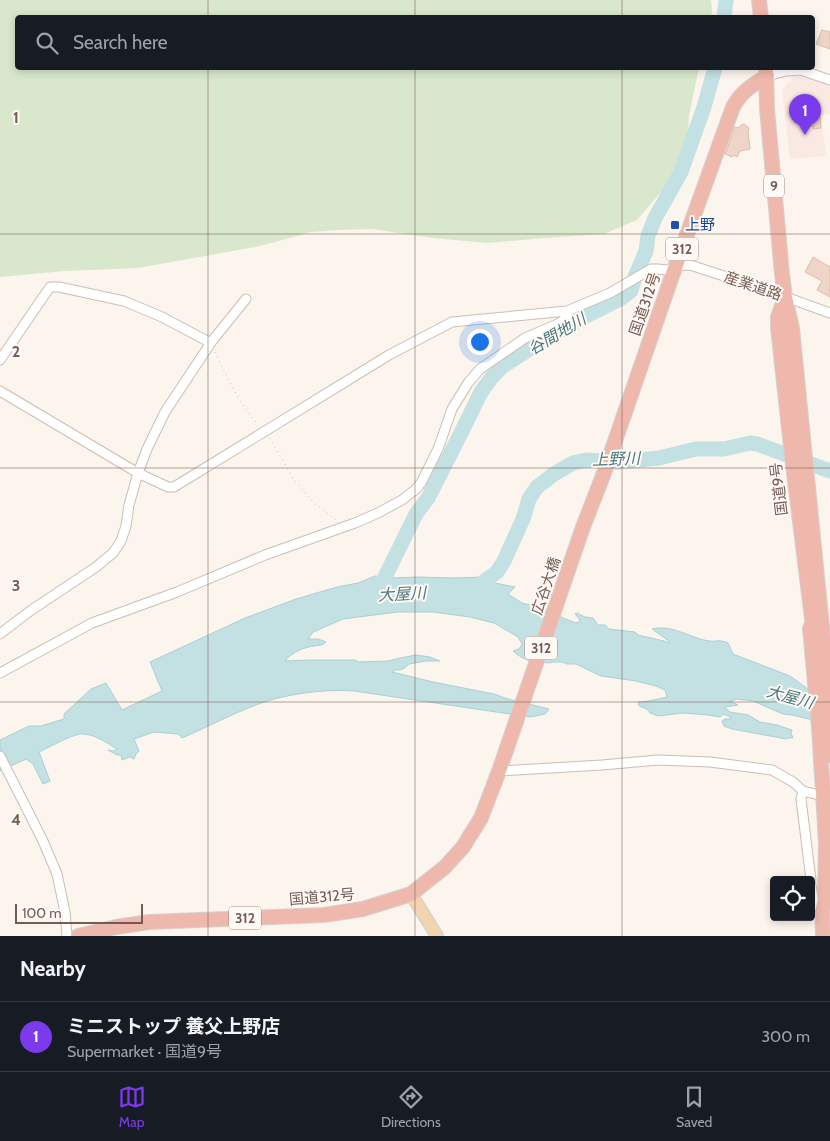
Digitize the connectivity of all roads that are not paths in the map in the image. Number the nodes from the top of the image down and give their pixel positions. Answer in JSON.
{"nodes":[{"id":1,"x":759,"y":0,"type":"edge"},
{"id":2,"x":761,"y":15,"type":"edge"},
{"id":3,"x":767,"y":72,"type":"edge"},
{"id":4,"x":830,"y":80,"type":"edge"},
{"id":5,"x":676,"y":266,"type":"junction"},
{"id":6,"x":785,"y":297,"type":"junction"},
{"id":7,"x":246,"y":300,"type":"dead end"},
{"id":8,"x":567,"y":311,"type":"junction"},
{"id":9,"x":830,"y":313,"type":"edge"},
{"id":10,"x":211,"y":343,"type":"junction"},
{"id":11,"x":0,"y":360,"type":"edge"},
{"id":12,"x":0,"y":391,"type":"edge"},
{"id":13,"x":138,"y":472,"type":"junction"},
{"id":14,"x":583,"y":527,"type":"joint"},
{"id":15,"x":816,"y":609,"type":"junction"},
{"id":16,"x":0,"y":634,"type":"edge"},
{"id":17,"x":821,"y":639,"type":"edge"},
{"id":18,"x":0,"y":673,"type":"edge"},
{"id":19,"x":830,"y":755,"type":"edge"},
{"id":20,"x":0,"y":756,"type":"edge"},
{"id":21,"x":500,"y":770,"type":"junction"},
{"id":22,"x":803,"y":791,"type":"junction"},
{"id":23,"x":815,"y":794,"type":"dead end"},
{"id":24,"x":811,"y":876,"type":"edge"},
{"id":25,"x":411,"y":894,"type":"junction"},
{"id":26,"x":815,"y":907,"type":"edge"},
{"id":27,"x":822,"y":922,"type":"junction"},
{"id":28,"x":67,"y":936,"type":"edge"},
{"id":29,"x":78,"y":936,"type":"edge"},
{"id":30,"x":436,"y":936,"type":"edge"},
{"id":31,"x":823,"y":936,"type":"edge"}],
"edges":[{"from":1,"to":2,"type":"highway"},
{"from":3,"to":4,"type":"street"},
{"from":3,"to":5,"type":"highway","name":"国道312号","number":"312"},
{"from":3,"to":6,"type":"highway","name":"国道9号","number":"9"},
{"from":5,"to":6,"type":"street","name":"産業道路"},
{"from":5,"to":8,"type":"street","name":"産業道路"},
{"from":5,"to":14,"type":"highway","name":"国道312号","number":"312"},
{"from":6,"to":9,"type":"street","name":"産業道路"},
{"from":6,"to":15,"type":"highway","name":"国道9号","number":"9"},
{"from":6,"to":15,"type":"highway","name":"国道9号","number":"9"},
{"from":7,"to":10,"type":"street"},
{"from":8,"to":13,"type":"street"},
{"from":8,"to":18,"type":"street"},
{"from":10,"to":11,"type":"street"},
{"from":10,"to":13,"type":"street"},
{"from":12,"to":13,"type":"street"},
{"from":13,"to":16,"type":"street"},
{"from":14,"to":21,"type":"highway","name":"広谷大橋","number":"312"},
{"from":15,"to":17,"type":"highway"},
{"from":15,"to":17,"type":"highway"},
{"from":17,"to":19,"type":"highway"},
{"from":17,"to":27,"type":"highway"},
{"from":20,"to":28,"type":"street"},
{"from":21,"to":22,"type":"street"},
{"from":21,"to":25,"type":"highway","name":"国道312号","number":"312"},
{"from":22,"to":23,"type":"street"},
{"from":22,"to":24,"type":"street"},
{"from":25,"to":29,"type":"highway","name":"国道312号","number":"312"},
{"from":25,"to":30,"type":"main road"},
{"from":26,"to":27,"type":"street"},
{"from":27,"to":31,"type":"highway"}]}
